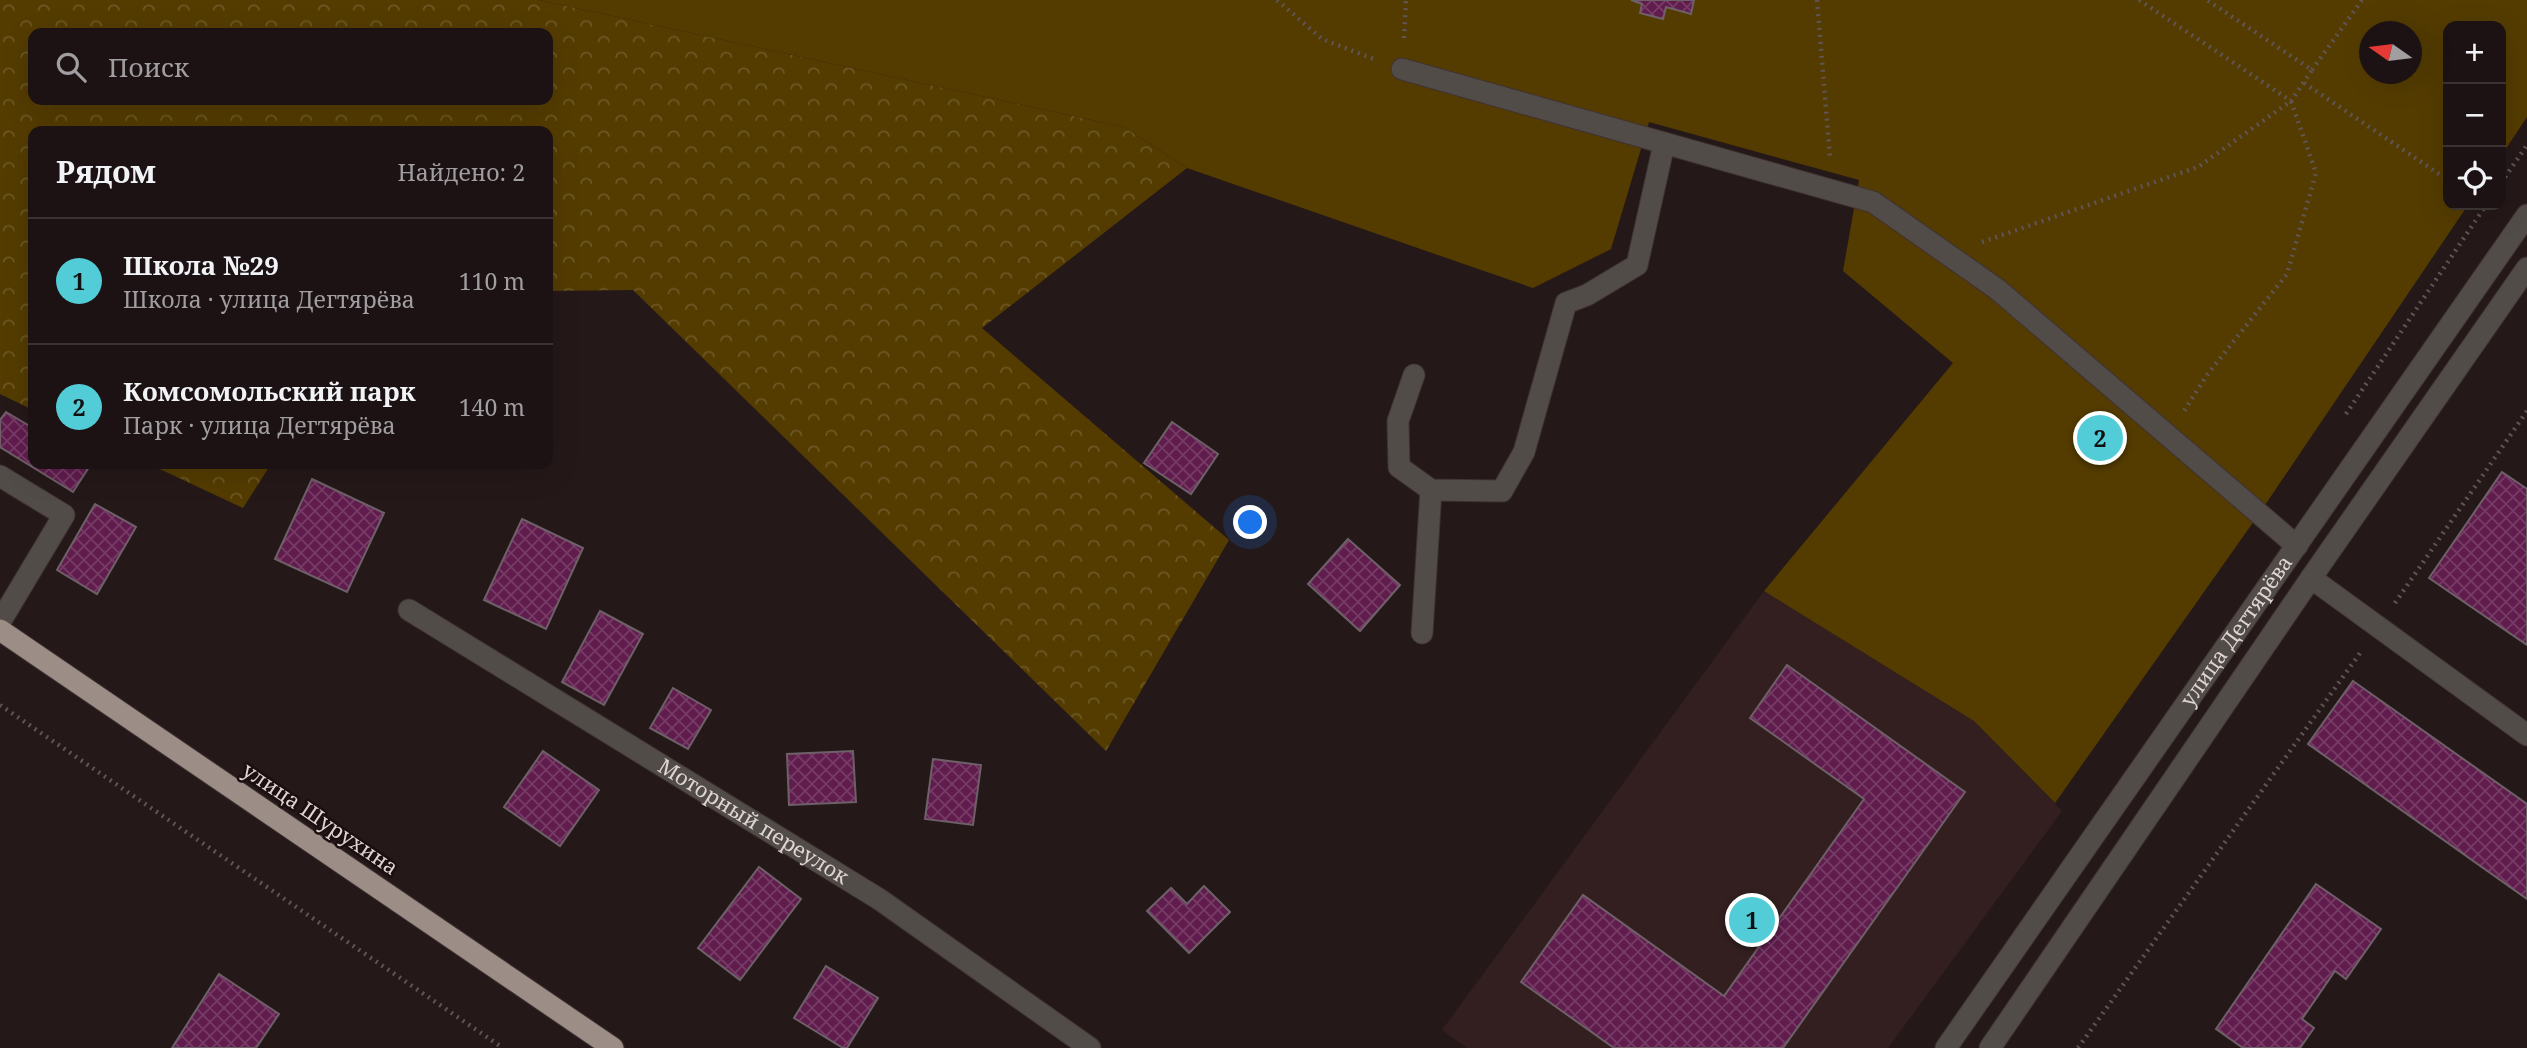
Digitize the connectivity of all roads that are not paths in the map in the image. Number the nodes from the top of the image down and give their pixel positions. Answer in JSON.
{"nodes":[{"id":1,"x":1402,"y":69,"type":"road end"},
{"id":2,"x":1664,"y":144,"type":"junction"},
{"id":3,"x":2527,"y":215,"type":"edge"},
{"id":4,"x":2527,"y":268,"type":"edge"},
{"id":5,"x":1414,"y":375,"type":"dead end"},
{"id":6,"x":0,"y":476,"type":"edge"},
{"id":7,"x":1432,"y":490,"type":"junction"},
{"id":8,"x":2297,"y":545,"type":"junction"},
{"id":9,"x":2311,"y":578,"type":"junction"},
{"id":10,"x":409,"y":610,"type":"dead end"},
{"id":11,"x":0,"y":622,"type":"edge"},
{"id":12,"x":0,"y":630,"type":"edge"},
{"id":13,"x":1422,"y":633,"type":"dead end"},
{"id":14,"x":2527,"y":735,"type":"edge"},
{"id":15,"x":613,"y":1048,"type":"edge"},
{"id":16,"x":1090,"y":1048,"type":"edge"},
{"id":17,"x":1946,"y":1048,"type":"edge"},
{"id":18,"x":1990,"y":1048,"type":"edge"}],
"edges":[{"from":1,"to":2,"type":"street"},
{"from":2,"to":7,"type":"street"},
{"from":2,"to":8,"type":"street"},
{"from":3,"to":8,"type":"street","name":"улица Дегтярёва"},
{"from":4,"to":9,"type":"street","name":"улица Дегтярёва"},
{"from":5,"to":7,"type":"street"},
{"from":6,"to":11,"type":"street"},
{"from":7,"to":13,"type":"street"},
{"from":8,"to":17,"type":"street","name":"улица Дегтярёва"},
{"from":9,"to":14,"type":"street"},
{"from":9,"to":18,"type":"street","name":"улица Дегтярёва"},
{"from":10,"to":16,"type":"street","name":"Моторный переулок"},
{"from":12,"to":15,"type":"highway","name":"улица Шурухина"}]}
